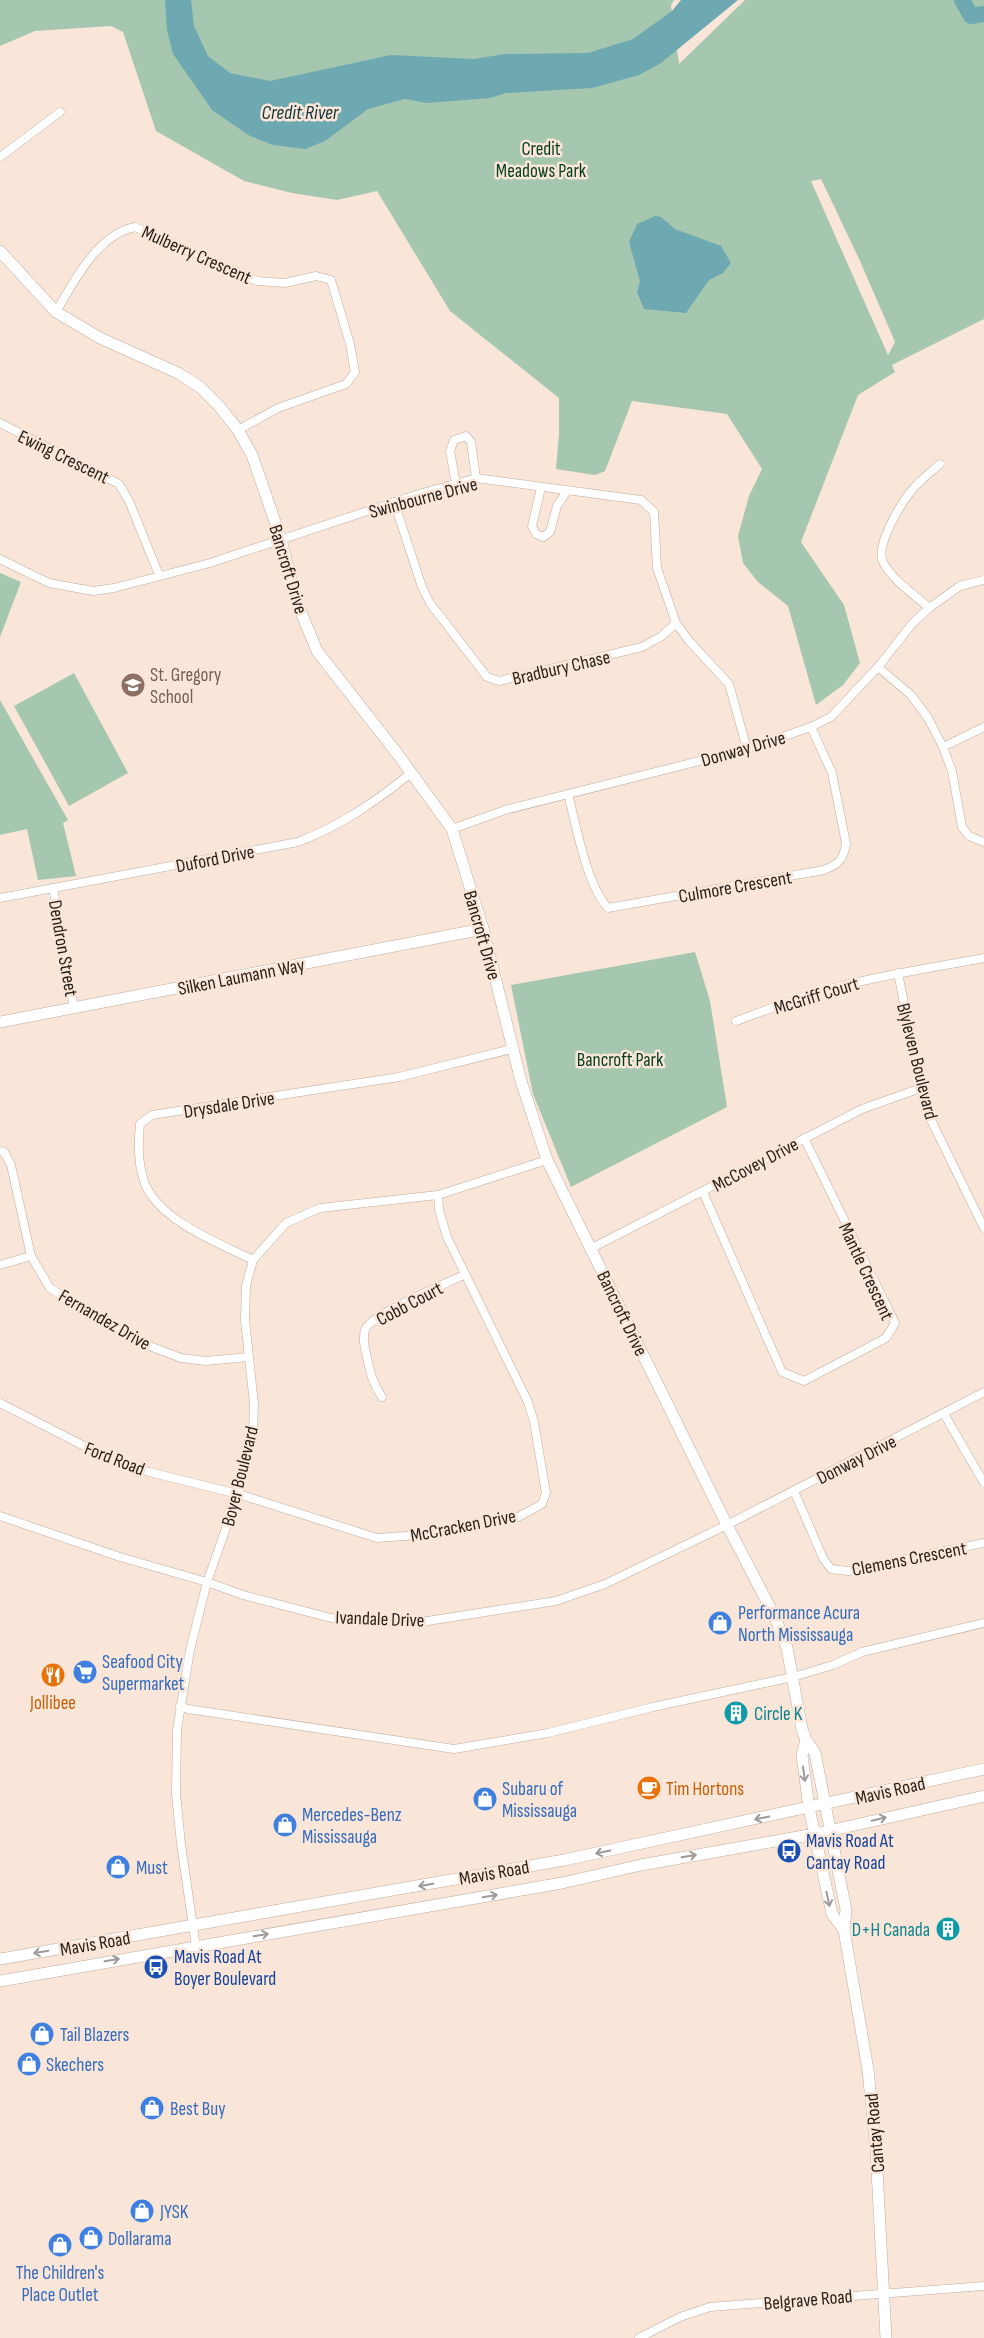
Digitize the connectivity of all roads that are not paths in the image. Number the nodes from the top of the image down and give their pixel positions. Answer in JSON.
{"nodes":[{"id":1,"x":60,"y":112,"type":"dead end"},
{"id":2,"x":0,"y":157,"type":"edge"},
{"id":3,"x":0,"y":251,"type":"edge"},
{"id":4,"x":56,"y":312,"type":"junction"},
{"id":5,"x":0,"y":423,"type":"edge"},
{"id":6,"x":238,"y":430,"type":"junction"},
{"id":7,"x":940,"y":464,"type":"dead end"},
{"id":8,"x":476,"y":478,"type":"junction"},
{"id":9,"x":456,"y":484,"type":"junction"},
{"id":10,"x":541,"y":488,"type":"junction"},
{"id":11,"x":567,"y":491,"type":"junction"},
{"id":12,"x":394,"y":502,"type":"junction"},
{"id":13,"x":281,"y":539,"type":"junction"},
{"id":14,"x":0,"y":559,"type":"edge"},
{"id":15,"x":159,"y":575,"type":"junction"},
{"id":16,"x":984,"y":580,"type":"edge"},
{"id":17,"x":930,"y":608,"type":"junction"},
{"id":18,"x":676,"y":623,"type":"junction"},
{"id":19,"x":878,"y":667,"type":"junction"},
{"id":20,"x":811,"y":727,"type":"junction"},
{"id":21,"x":984,"y":727,"type":"edge"},
{"id":22,"x":943,"y":746,"type":"junction"},
{"id":23,"x":747,"y":749,"type":"junction"},
{"id":24,"x":412,"y":773,"type":"junction"},
{"id":25,"x":568,"y":794,"type":"junction"},
{"id":26,"x":452,"y":829,"type":"junction"},
{"id":27,"x":984,"y":842,"type":"edge"},
{"id":28,"x":53,"y":888,"type":"junction"},
{"id":29,"x":0,"y":898,"type":"edge"},
{"id":30,"x":483,"y":929,"type":"junction"},
{"id":31,"x":984,"y":958,"type":"edge"},
{"id":32,"x":898,"y":973,"type":"junction"},
{"id":33,"x":74,"y":1008,"type":"junction"},
{"id":34,"x":736,"y":1021,"type":"dead end"},
{"id":35,"x":0,"y":1022,"type":"edge"},
{"id":36,"x":512,"y":1049,"type":"junction"},
{"id":37,"x":922,"y":1088,"type":"junction"},
{"id":38,"x":804,"y":1138,"type":"junction"},
{"id":39,"x":0,"y":1151,"type":"edge"},
{"id":40,"x":547,"y":1160,"type":"junction"},
{"id":41,"x":703,"y":1192,"type":"junction"},
{"id":42,"x":438,"y":1195,"type":"junction"},
{"id":43,"x":984,"y":1228,"type":"edge"},
{"id":44,"x":592,"y":1248,"type":"junction"},
{"id":45,"x":31,"y":1256,"type":"junction"},
{"id":46,"x":253,"y":1260,"type":"junction"},
{"id":47,"x":0,"y":1265,"type":"edge"},
{"id":48,"x":464,"y":1275,"type":"junction"},
{"id":49,"x":248,"y":1357,"type":"junction"},
{"id":50,"x":984,"y":1392,"type":"edge"},
{"id":51,"x":382,"y":1397,"type":"dead end"},
{"id":52,"x":0,"y":1403,"type":"edge"},
{"id":53,"x":944,"y":1414,"type":"junction"},
{"id":54,"x":984,"y":1483,"type":"edge"},
{"id":55,"x":794,"y":1491,"type":"junction"},
{"id":56,"x":238,"y":1494,"type":"junction"},
{"id":57,"x":0,"y":1516,"type":"edge"},
{"id":58,"x":727,"y":1525,"type":"junction"},
{"id":59,"x":984,"y":1543,"type":"edge"},
{"id":60,"x":207,"y":1582,"type":"junction"},
{"id":61,"x":984,"y":1622,"type":"edge"},
{"id":62,"x":793,"y":1677,"type":"junction"},
{"id":63,"x":180,"y":1706,"type":"junction"},
{"id":64,"x":806,"y":1740,"type":"junction"},
{"id":65,"x":984,"y":1769,"type":"edge"},
{"id":66,"x":984,"y":1796,"type":"edge"},
{"id":67,"x":825,"y":1805,"type":"junction"},
{"id":68,"x":809,"y":1808,"type":"junction"},
{"id":69,"x":831,"y":1830,"type":"junction"},
{"id":70,"x":815,"y":1834,"type":"junction"},
{"id":71,"x":192,"y":1926,"type":"junction"},
{"id":72,"x":844,"y":1930,"type":"junction"},
{"id":73,"x":196,"y":1946,"type":"junction"},
{"id":74,"x":0,"y":1960,"type":"edge"},
{"id":75,"x":0,"y":1981,"type":"edge"},
{"id":76,"x":984,"y":2286,"type":"edge"},
{"id":77,"x":883,"y":2293,"type":"junction"},
{"id":78,"x":639,"y":2338,"type":"edge"},
{"id":79,"x":886,"y":2338,"type":"edge"}],
"edges":[{"from":1,"to":2,"type":"street"},
{"from":3,"to":4,"type":"street","name":"Bancroft Drive"},
{"from":4,"to":6,"type":"street","name":"Bancroft Drive"},
{"from":4,"to":6,"type":"street","name":"Mulberry Crescent"},
{"from":5,"to":15,"type":"street","name":"Ewing Crescent"},
{"from":6,"to":13,"type":"street","name":"Bancroft Drive"},
{"from":7,"to":17,"type":"street"},
{"from":8,"to":9,"type":"street","name":"Swinbourne Drive"},
{"from":8,"to":9,"type":"street"},
{"from":8,"to":10,"type":"street","name":"Swinbourne Drive"},
{"from":9,"to":12,"type":"street","name":"Swinbourne Drive"},
{"from":10,"to":11,"type":"street","name":"Swinbourne Drive"},
{"from":10,"to":11,"type":"street"},
{"from":11,"to":18,"type":"street","name":"Swinbourne Drive"},
{"from":12,"to":13,"type":"street","name":"Swinbourne Drive"},
{"from":12,"to":18,"type":"street","name":"Bradbury Chase"},
{"from":13,"to":15,"type":"street","name":"Swinbourne Drive"},
{"from":13,"to":24,"type":"street","name":"Bancroft Drive"},
{"from":14,"to":15,"type":"street","name":"Swinbourne Drive"},
{"from":16,"to":17,"type":"street","name":"Donway Drive"},
{"from":17,"to":19,"type":"street","name":"Donway Drive"},
{"from":18,"to":23,"type":"street","name":"Swinbourne Drive"},
{"from":19,"to":20,"type":"street","name":"Donway Drive"},
{"from":19,"to":22,"type":"street"},
{"from":20,"to":23,"type":"street","name":"Donway Drive"},
{"from":20,"to":25,"type":"street","name":"Culmore Crescent"},
{"from":21,"to":22,"type":"street"},
{"from":22,"to":27,"type":"street"},
{"from":23,"to":25,"type":"street","name":"Donway Drive"},
{"from":24,"to":26,"type":"street","name":"Bancroft Drive"},
{"from":24,"to":28,"type":"street","name":"Duford Drive"},
{"from":25,"to":26,"type":"street","name":"Donway Drive"},
{"from":26,"to":30,"type":"street","name":"Bancroft Drive"},
{"from":28,"to":29,"type":"street","name":"Duford Drive"},
{"from":28,"to":33,"type":"street","name":"Dendron Street"},
{"from":30,"to":33,"type":"street","name":"Silken Laumann Way"},
{"from":30,"to":36,"type":"street","name":"Bancroft Drive"},
{"from":31,"to":32,"type":"street","name":"McGriff Court"},
{"from":32,"to":34,"type":"street","name":"McGriff Court"},
{"from":32,"to":37,"type":"street","name":"Blyleven Boulevard"},
{"from":33,"to":35,"type":"street","name":"Silken Laumann Way"},
{"from":36,"to":40,"type":"street","name":"Bancroft Drive"},
{"from":36,"to":46,"type":"street","name":"Drysdale Drive"},
{"from":37,"to":38,"type":"street","name":"McCovey Drive"},
{"from":37,"to":43,"type":"street","name":"Blyleven Boulevard"},
{"from":38,"to":41,"type":"street","name":"McCovey Drive"},
{"from":38,"to":41,"type":"street","name":"Mantle Crescent"},
{"from":39,"to":45,"type":"street","name":"Fernandez Drive"},
{"from":40,"to":42,"type":"street","name":"Boyer Boulevard"},
{"from":40,"to":44,"type":"street","name":"Bancroft Drive"},
{"from":41,"to":44,"type":"street","name":"McCovey Drive"},
{"from":42,"to":46,"type":"street","name":"Boyer Boulevard"},
{"from":42,"to":48,"type":"street","name":"McCracken Drive"},
{"from":44,"to":58,"type":"street","name":"Bancroft Drive"},
{"from":45,"to":47,"type":"street"},
{"from":45,"to":49,"type":"street","name":"Fernandez Drive"},
{"from":46,"to":49,"type":"street","name":"Boyer Boulevard"},
{"from":48,"to":51,"type":"street","name":"Cobb Court"},
{"from":48,"to":56,"type":"street","name":"McCracken Drive"},
{"from":49,"to":56,"type":"street","name":"Boyer Boulevard"},
{"from":50,"to":53,"type":"street","name":"Donway Drive"},
{"from":52,"to":56,"type":"street","name":"Ford Road"},
{"from":53,"to":54,"type":"street"},
{"from":53,"to":55,"type":"street","name":"Donway Drive"},
{"from":55,"to":58,"type":"street","name":"Donway Drive"},
{"from":55,"to":59,"type":"street","name":"Clemens Crescent"},
{"from":56,"to":60,"type":"street","name":"Boyer Boulevard"},
{"from":57,"to":60,"type":"street","name":"Ivandale Drive"},
{"from":58,"to":60,"type":"street","name":"Ivandale Drive"},
{"from":58,"to":62,"type":"street","name":"Bancroft Drive"},
{"from":60,"to":63,"type":"street","name":"Boyer Boulevard"},
{"from":61,"to":62,"type":"street"},
{"from":62,"to":63,"type":"street"},
{"from":62,"to":64,"type":"street","name":"Bancroft Drive"},
{"from":63,"to":71,"type":"street","name":"Boyer Boulevard"},
{"from":64,"to":67,"type":"street","name":"Bancroft Drive"},
{"from":64,"to":68,"type":"street","name":"Bancroft Drive","one_way":true},
{"from":65,"to":67,"type":"street","name":"Mavis Road"},
{"from":69,"to":66,"type":"street","name":"Mavis Road","one_way":true},
{"from":67,"to":68,"type":"street","name":"Mavis Road"},
{"from":67,"to":69,"type":"street","name":"Bancroft Drive"},
{"from":68,"to":70,"type":"street","name":"Bancroft Drive"},
{"from":68,"to":71,"type":"street","name":"Mavis Road","one_way":true},
{"from":69,"to":70,"type":"street","name":"Mavis Road"},
{"from":69,"to":72,"type":"street","name":"Cantay Road"},
{"from":70,"to":72,"type":"street","name":"Cantay Road","one_way":true},
{"from":73,"to":70,"type":"street","name":"Mavis Road","one_way":true},
{"from":71,"to":73,"type":"street","name":"Boyer Boulevard"},
{"from":71,"to":74,"type":"street","name":"Mavis Road","one_way":true},
{"from":72,"to":77,"type":"street","name":"Cantay Road"},
{"from":75,"to":73,"type":"street","name":"Mavis Road","one_way":true},
{"from":76,"to":77,"type":"street","name":"Belgrave Road"},
{"from":77,"to":78,"type":"street","name":"Belgrave Road"},
{"from":77,"to":79,"type":"street","name":"Cantay Road"}]}
